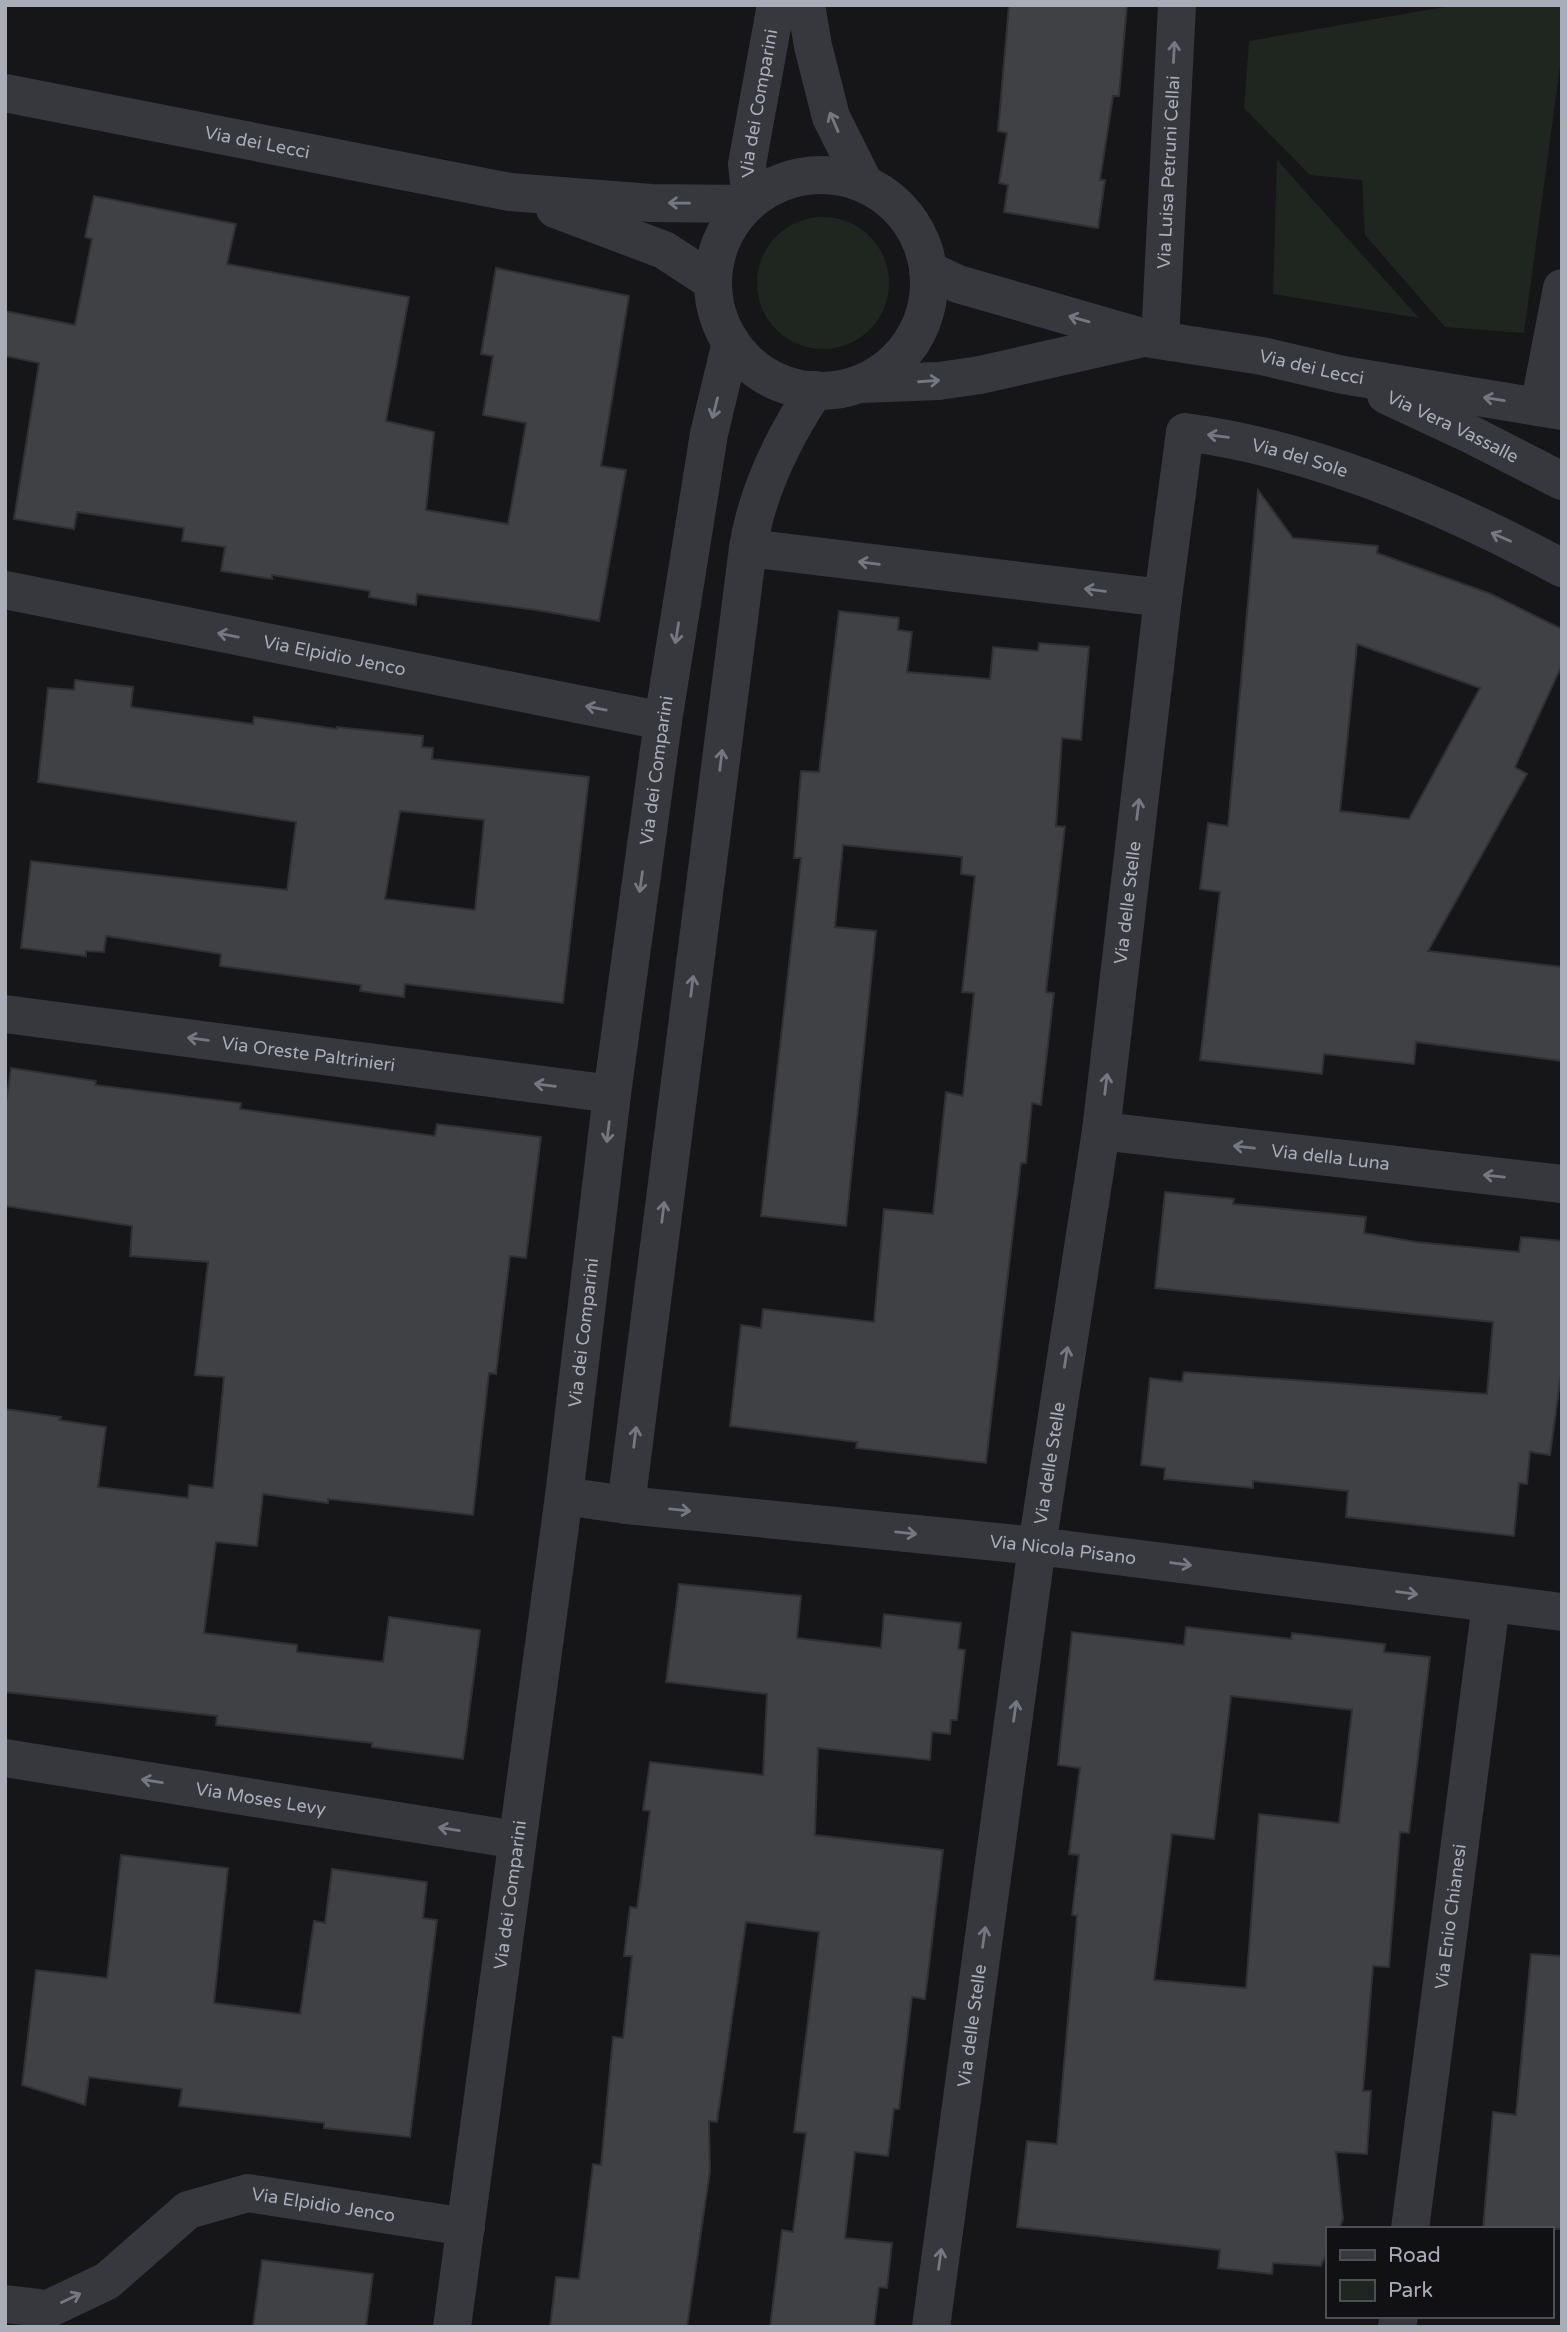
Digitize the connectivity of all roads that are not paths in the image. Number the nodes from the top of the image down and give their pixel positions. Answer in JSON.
{"nodes":[{"id":1,"x":776,"y":5,"type":"edge"},
{"id":2,"x":806,"y":5,"type":"edge"},
{"id":3,"x":1177,"y":5,"type":"edge"},
{"id":4,"x":5,"y":93,"type":"edge"},
{"id":5,"x":864,"y":183,"type":"junction"},
{"id":6,"x":510,"y":192,"type":"junction"},
{"id":7,"x":749,"y":202,"type":"junction"},
{"id":8,"x":928,"y":270,"type":"junction"},
{"id":9,"x":713,"y":282,"type":"junction"},
{"id":10,"x":1562,"y":288,"type":"edge"},
{"id":11,"x":1152,"y":339,"type":"junction"},
{"id":12,"x":731,"y":342,"type":"junction"},
{"id":13,"x":1343,"y":374,"type":"junction"},
{"id":14,"x":861,"y":384,"type":"junction"},
{"id":15,"x":815,"y":390,"type":"junction"},
{"id":16,"x":1550,"y":409,"type":"edge"},
{"id":17,"x":1562,"y":481,"type":"edge"},
{"id":18,"x":748,"y":548,"type":"junction"},
{"id":19,"x":1562,"y":568,"type":"edge"},
{"id":20,"x":5,"y":590,"type":"edge"},
{"id":21,"x":1163,"y":598,"type":"junction"},
{"id":22,"x":663,"y":721,"type":"junction"},
{"id":23,"x":5,"y":1014,"type":"edge"},
{"id":24,"x":612,"y":1094,"type":"junction"},
{"id":25,"x":1101,"y":1131,"type":"junction"},
{"id":26,"x":1562,"y":1184,"type":"edge"},
{"id":27,"x":564,"y":1496,"type":"junction"},
{"id":28,"x":626,"y":1505,"type":"junction"},
{"id":29,"x":1037,"y":1546,"type":"junction"},
{"id":30,"x":1492,"y":1604,"type":"junction"},
{"id":31,"x":1562,"y":1612,"type":"edge"},
{"id":32,"x":5,"y":1758,"type":"edge"},
{"id":33,"x":517,"y":1840,"type":"junction"},
{"id":34,"x":466,"y":2227,"type":"junction"},
{"id":35,"x":1410,"y":2227,"type":"edge"},
{"id":36,"x":5,"y":2304,"type":"edge"},
{"id":37,"x":452,"y":2327,"type":"edge"},
{"id":38,"x":931,"y":2327,"type":"edge"}],
"edges":[{"from":1,"to":7,"type":"street","name":"Via dei Comparini"},
{"from":5,"to":2,"type":"street","one_way":true},
{"from":11,"to":3,"type":"street","name":"Via Luisa Petruni Cellai","one_way":true},
{"from":4,"to":6,"type":"street","name":"Via dei Lecci"},
{"from":5,"to":7,"type":"street"},
{"from":5,"to":8,"type":"street"},
{"from":7,"to":6,"type":"street","name":"Via dei Lecci","one_way":true},
{"from":6,"to":9,"type":"street","name":"Via dei Lecci"},
{"from":7,"to":9,"type":"street"},
{"from":11,"to":8,"type":"street","name":"Via dei Lecci","one_way":true},
{"from":8,"to":14,"type":"street"},
{"from":9,"to":12,"type":"street"},
{"from":10,"to":16,"type":"street"},
{"from":11,"to":13,"type":"street","name":"Via dei Lecci"},
{"from":14,"to":11,"type":"street","name":"Via dei Lecci","one_way":true},
{"from":12,"to":15,"type":"street"},
{"from":12,"to":22,"type":"street","name":"Via dei Comparini","one_way":true},
{"from":16,"to":13,"type":"street","name":"Via dei Lecci","one_way":true},
{"from":13,"to":17,"type":"street","name":"Via Vera Vassalle"},
{"from":14,"to":15,"type":"street"},
{"from":15,"to":18,"type":"street"},
{"from":21,"to":18,"type":"street","one_way":true},
{"from":28,"to":18,"type":"street","one_way":true},
{"from":19,"to":21,"type":"street","name":"Via del Sole","one_way":true},
{"from":22,"to":20,"type":"street","name":"Via Elpidio Jenco","one_way":true},
{"from":25,"to":21,"type":"street","name":"Via delle Stelle","one_way":true},
{"from":22,"to":24,"type":"street","name":"Via dei Comparini","one_way":true},
{"from":24,"to":23,"type":"street","name":"Via Oreste Paltrinieri","one_way":true},
{"from":24,"to":27,"type":"street","name":"Via dei Comparini","one_way":true},
{"from":26,"to":25,"type":"street","name":"Via della Luna","one_way":true},
{"from":29,"to":25,"type":"street","name":"Via delle Stelle","one_way":true},
{"from":27,"to":28,"type":"street","name":"Via Nicola Pisano"},
{"from":27,"to":33,"type":"street","name":"Via dei Comparini"},
{"from":28,"to":29,"type":"street","name":"Via Nicola Pisano","one_way":true},
{"from":29,"to":30,"type":"street","name":"Via Nicola Pisano","one_way":true},
{"from":38,"to":29,"type":"street","name":"Via delle Stelle","one_way":true},
{"from":30,"to":31,"type":"street","name":"Via Nicola Pisano"},
{"from":30,"to":35,"type":"street","name":"Via Enio Chianesi"},
{"from":33,"to":32,"type":"street","name":"Via Moses Levy","one_way":true},
{"from":33,"to":34,"type":"street","name":"Via dei Comparini"},
{"from":36,"to":34,"type":"street","name":"Via Elpidio Jenco","one_way":true},
{"from":34,"to":37,"type":"street","name":"Via dei Comparini"}]}
